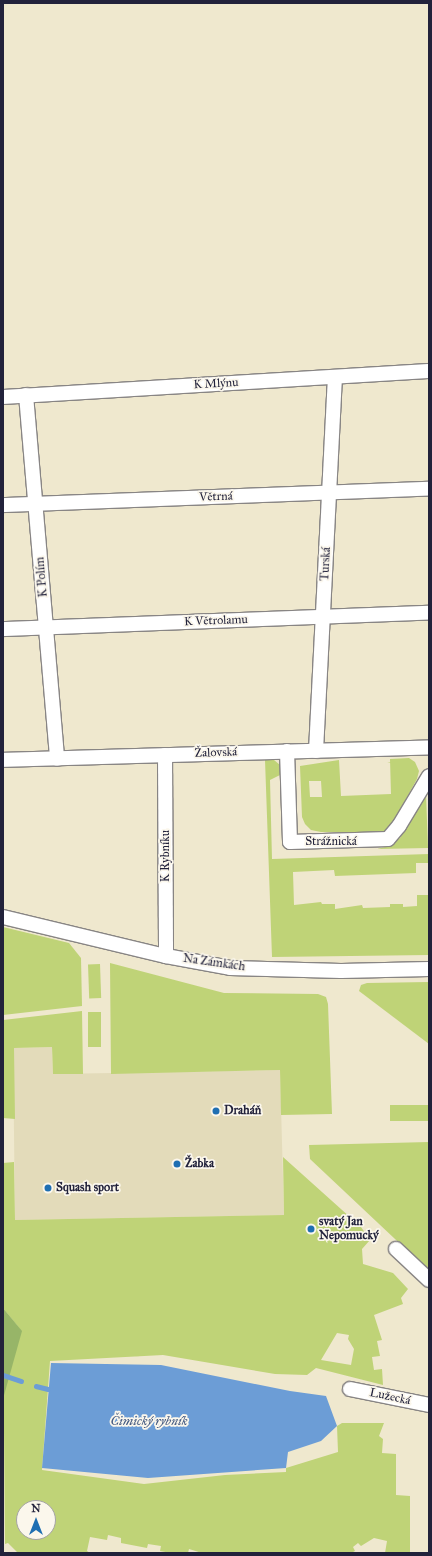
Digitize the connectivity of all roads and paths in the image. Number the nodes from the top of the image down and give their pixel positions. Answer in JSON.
{"nodes":[{"id":1,"x":429,"y":371,"type":"edge"},
{"id":2,"x":335,"y":377,"type":"junction"},
{"id":3,"x":26,"y":395,"type":"junction"},
{"id":4,"x":3,"y":397,"type":"edge"},
{"id":5,"x":429,"y":489,"type":"edge"},
{"id":6,"x":330,"y":493,"type":"junction"},
{"id":7,"x":36,"y":504,"type":"junction"},
{"id":8,"x":3,"y":505,"type":"edge"},
{"id":9,"x":429,"y":613,"type":"edge"},
{"id":10,"x":324,"y":617,"type":"junction"},
{"id":11,"x":46,"y":627,"type":"junction"},
{"id":12,"x":3,"y":629,"type":"edge"},
{"id":13,"x":429,"y":747,"type":"edge"},
{"id":14,"x":287,"y":751,"type":"junction"},
{"id":15,"x":316,"y":751,"type":"junction"},
{"id":16,"x":165,"y":755,"type":"junction"},
{"id":17,"x":57,"y":758,"type":"junction"},
{"id":18,"x":3,"y":760,"type":"edge"},
{"id":19,"x":429,"y":776,"type":"edge"},
{"id":20,"x":3,"y":917,"type":"edge"},
{"id":21,"x":166,"y":956,"type":"junction"},
{"id":22,"x":429,"y":969,"type":"edge"},
{"id":23,"x":396,"y":1249,"type":"dead end"},
{"id":24,"x":429,"y":1280,"type":"edge"},
{"id":25,"x":350,"y":1389,"type":"dead end"},
{"id":26,"x":429,"y":1405,"type":"edge"}],
"edges":[{"from":1,"to":2,"type":"street","name":"K Mlýnu"},
{"from":2,"to":3,"type":"street","name":"K Mlýnu"},
{"from":2,"to":6,"type":"street","name":"Turská"},
{"from":3,"to":4,"type":"street","name":"K Mlýnu"},
{"from":3,"to":7,"type":"street","name":"K Polím"},
{"from":5,"to":6,"type":"street","name":"Větrná"},
{"from":6,"to":7,"type":"street","name":"Větrná"},
{"from":6,"to":10,"type":"street","name":"Turská"},
{"from":7,"to":8,"type":"street","name":"Větrná"},
{"from":7,"to":11,"type":"street","name":"K Polím"},
{"from":9,"to":10,"type":"street","name":"K Větrolamu"},
{"from":10,"to":11,"type":"street","name":"K Větrolamu"},
{"from":10,"to":15,"type":"street","name":"Turská"},
{"from":11,"to":12,"type":"street","name":"K Větrolamu"},
{"from":11,"to":17,"type":"street","name":"K Polím"},
{"from":13,"to":15,"type":"street","name":"Žalovská"},
{"from":14,"to":15,"type":"street","name":"Žalovská"},
{"from":14,"to":16,"type":"street","name":"Žalovská"},
{"from":14,"to":19,"type":"street","name":"Strážnická"},
{"from":16,"to":17,"type":"street","name":"Žalovská"},
{"from":16,"to":21,"type":"street","name":"K Rybníku"},
{"from":17,"to":18,"type":"street","name":"Žalovská"},
{"from":20,"to":21,"type":"street","name":"Na Zámkách"},
{"from":21,"to":22,"type":"street","name":"Na Zámkách"},
{"from":23,"to":24,"type":"street"},
{"from":25,"to":26,"type":"street","name":"Lužecká"}]}
